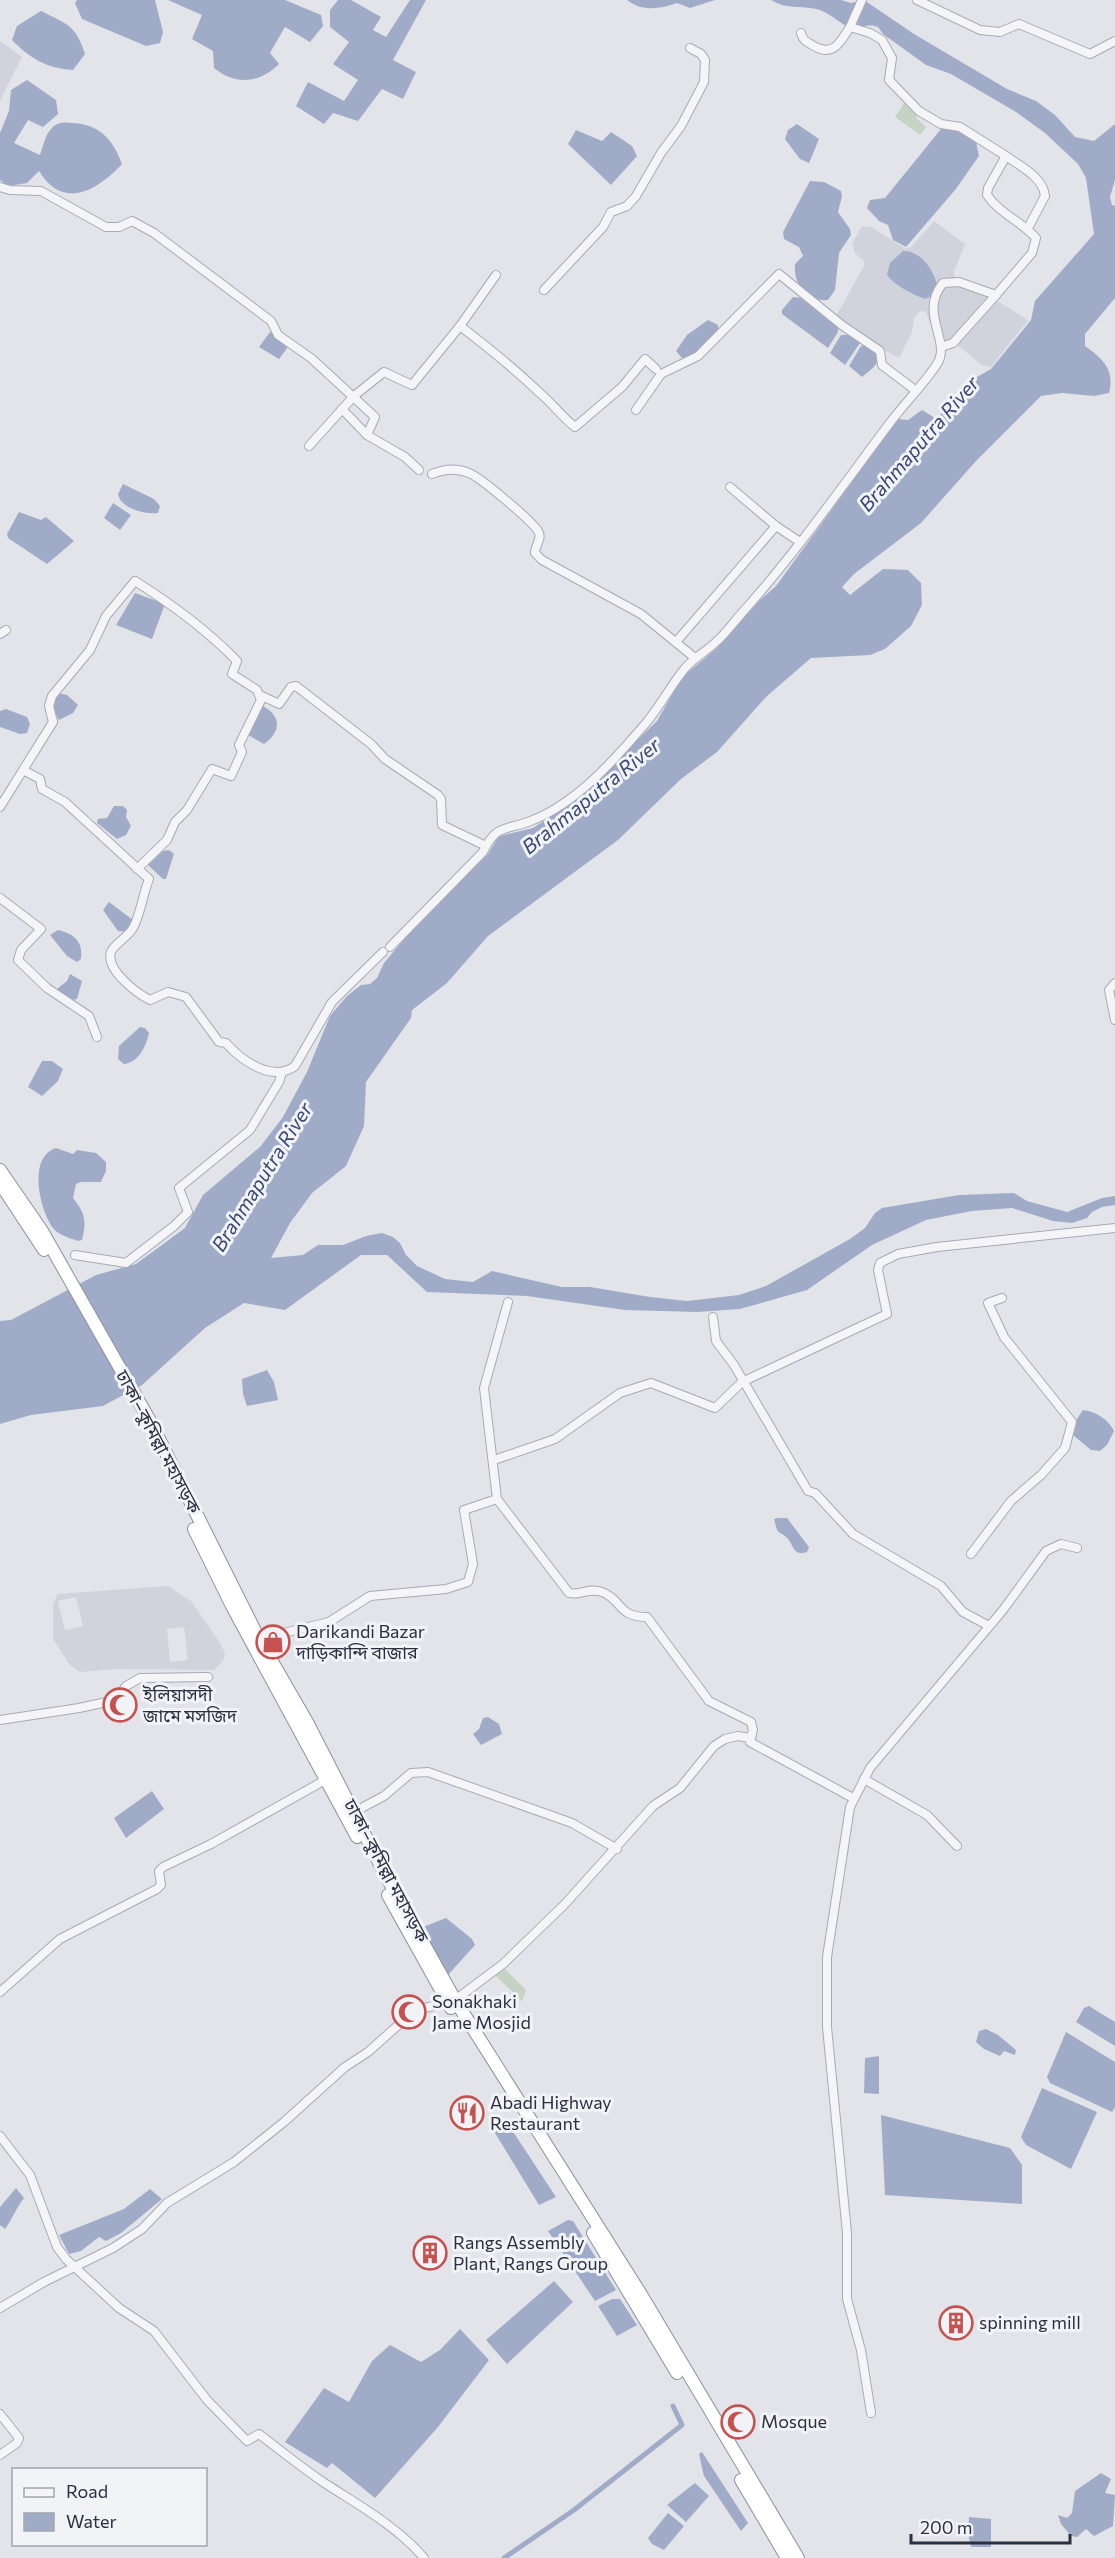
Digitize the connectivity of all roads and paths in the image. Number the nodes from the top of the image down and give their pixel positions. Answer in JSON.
{"nodes":[{"id":1,"x":862,"y":0,"type":"edge"},
{"id":2,"x":916,"y":0,"type":"edge"},
{"id":3,"x":850,"y":27,"type":"junction"},
{"id":4,"x":801,"y":33,"type":"dead end"},
{"id":5,"x":1115,"y":41,"type":"edge"},
{"id":6,"x":690,"y":48,"type":"dead end"},
{"id":7,"x":1006,"y":156,"type":"junction"},
{"id":8,"x":0,"y":188,"type":"edge"},
{"id":9,"x":1028,"y":228,"type":"junction"},
{"id":10,"x":496,"y":275,"type":"dead end"},
{"id":11,"x":544,"y":290,"type":"dead end"},
{"id":12,"x":996,"y":295,"type":"junction"},
{"id":13,"x":460,"y":327,"type":"junction"},
{"id":14,"x":941,"y":347,"type":"junction"},
{"id":15,"x":656,"y":369,"type":"dead end"},
{"id":16,"x":915,"y":390,"type":"junction"},
{"id":17,"x":354,"y":396,"type":"junction"},
{"id":18,"x":342,"y":409,"type":"junction"},
{"id":19,"x":636,"y":410,"type":"dead end"},
{"id":20,"x":367,"y":435,"type":"junction"},
{"id":21,"x":309,"y":446,"type":"dead end"},
{"id":22,"x":419,"y":470,"type":"dead end"},
{"id":23,"x":432,"y":474,"type":"dead end"},
{"id":24,"x":730,"y":487,"type":"dead end"},
{"id":25,"x":776,"y":526,"type":"junction"},
{"id":26,"x":800,"y":542,"type":"junction"},
{"id":27,"x":676,"y":642,"type":"junction"},
{"id":28,"x":694,"y":658,"type":"junction"},
{"id":29,"x":260,"y":695,"type":"junction"},
{"id":30,"x":23,"y":770,"type":"junction"},
{"id":31,"x":0,"y":807,"type":"edge"},
{"id":32,"x":486,"y":846,"type":"junction"},
{"id":33,"x":137,"y":869,"type":"junction"},
{"id":34,"x":0,"y":897,"type":"edge"},
{"id":35,"x":1115,"y":983,"type":"edge"},
{"id":36,"x":1115,"y":1020,"type":"edge"},
{"id":37,"x":98,"y":1037,"type":"dead end"},
{"id":38,"x":282,"y":1072,"type":"junction"},
{"id":39,"x":0,"y":1170,"type":"edge"},
{"id":40,"x":0,"y":1183,"type":"edge"},
{"id":41,"x":1115,"y":1228,"type":"edge"},
{"id":42,"x":75,"y":1255,"type":"dead end"},
{"id":43,"x":58,"y":1267,"type":"junction"},
{"id":44,"x":1002,"y":1298,"type":"dead end"},
{"id":45,"x":508,"y":1302,"type":"dead end"},
{"id":46,"x":712,"y":1317,"type":"dead end"},
{"id":47,"x":742,"y":1382,"type":"junction"},
{"id":48,"x":147,"y":1422,"type":"junction"},
{"id":49,"x":494,"y":1460,"type":"junction"},
{"id":50,"x":497,"y":1499,"type":"junction"},
{"id":51,"x":1077,"y":1548,"type":"dead end"},
{"id":52,"x":971,"y":1554,"type":"dead end"},
{"id":53,"x":989,"y":1626,"type":"junction"},
{"id":54,"x":259,"y":1639,"type":"junction"},
{"id":55,"x":208,"y":1677,"type":"dead end"},
{"id":56,"x":0,"y":1720,"type":"edge"},
{"id":57,"x":750,"y":1738,"type":"junction"},
{"id":58,"x":327,"y":1779,"type":"junction"},
{"id":59,"x":864,"y":1779,"type":"junction"},
{"id":60,"x":853,"y":1798,"type":"junction"},
{"id":61,"x":354,"y":1812,"type":"junction"},
{"id":62,"x":957,"y":1846,"type":"dead end"},
{"id":63,"x":617,"y":1849,"type":"junction"},
{"id":64,"x":0,"y":1992,"type":"edge"},
{"id":65,"x":452,"y":2001,"type":"junction"},
{"id":66,"x":0,"y":2136,"type":"edge"},
{"id":67,"x":74,"y":2266,"type":"junction"},
{"id":68,"x":0,"y":2308,"type":"edge"},
{"id":69,"x":871,"y":2413,"type":"dead end"},
{"id":70,"x":0,"y":2414,"type":"edge"},
{"id":71,"x":0,"y":2455,"type":"edge"},
{"id":72,"x":424,"y":2558,"type":"edge"},
{"id":73,"x":787,"y":2558,"type":"edge"},
{"id":74,"x":798,"y":2558,"type":"edge"}],
"edges":[{"from":1,"to":3,"type":"street"},
{"from":2,"to":5,"type":"street"},
{"from":3,"to":4,"type":"street"},
{"from":3,"to":7,"type":"street"},
{"from":6,"to":11,"type":"street"},
{"from":7,"to":9,"type":"street"},
{"from":7,"to":9,"type":"street"},
{"from":8,"to":17,"type":"street"},
{"from":9,"to":12,"type":"street"},
{"from":10,"to":13,"type":"street"},
{"from":12,"to":14,"type":"street"},
{"from":12,"to":14,"type":"street"},
{"from":13,"to":15,"type":"street"},
{"from":13,"to":17,"type":"street"},
{"from":14,"to":16,"type":"street"},
{"from":16,"to":19,"type":"street"},
{"from":16,"to":26,"type":"street"},
{"from":17,"to":18,"type":"street"},
{"from":17,"to":20,"type":"street"},
{"from":18,"to":20,"type":"street"},
{"from":18,"to":21,"type":"street"},
{"from":20,"to":22,"type":"street"},
{"from":23,"to":27,"type":"street"},
{"from":24,"to":25,"type":"street"},
{"from":25,"to":26,"type":"street"},
{"from":25,"to":27,"type":"street"},
{"from":26,"to":28,"type":"street"},
{"from":27,"to":28,"type":"street"},
{"from":28,"to":32,"type":"street"},
{"from":29,"to":30,"type":"street"},
{"from":29,"to":32,"type":"street"},
{"from":29,"to":33,"type":"street"},
{"from":30,"to":31,"type":"street"},
{"from":30,"to":33,"type":"street"},
{"from":32,"to":38,"type":"street"},
{"from":33,"to":38,"type":"street"},
{"from":34,"to":37,"type":"street"},
{"from":35,"to":36,"type":"street"},
{"from":38,"to":42,"type":"street"},
{"from":39,"to":43,"type":"highway","name":"ঢাকা–কুমিল্লা মহাসড়ক"},
{"from":40,"to":43,"type":"highway","name":"ঢাকা–কুমিল্লা মহাসড়ক"},
{"from":41,"to":47,"type":"street"},
{"from":43,"to":48,"type":"highway","name":"ঢাকা–কুমিল্লা মহাসড়ক"},
{"from":44,"to":52,"type":"street"},
{"from":45,"to":49,"type":"street"},
{"from":46,"to":47,"type":"street"},
{"from":47,"to":49,"type":"street"},
{"from":47,"to":53,"type":"street"},
{"from":48,"to":54,"type":"highway","name":"ঢাকা–কুমিল্লা মহাসড়ক"},
{"from":48,"to":58,"type":"highway","name":"ঢাকা–কুমিল্লা মহাসড়ক"},
{"from":49,"to":50,"type":"street"},
{"from":50,"to":54,"type":"street"},
{"from":50,"to":57,"type":"street"},
{"from":51,"to":53,"type":"street"},
{"from":53,"to":59,"type":"street"},
{"from":54,"to":61,"type":"highway","name":"ঢাকা–কুমিল্লা মহাসড়ক"},
{"from":55,"to":56,"type":"street"},
{"from":57,"to":60,"type":"street"},
{"from":57,"to":63,"type":"street"},
{"from":58,"to":64,"type":"street"},
{"from":58,"to":65,"type":"highway","name":"ঢাকা–কুমিল্লা মহাসড়ক"},
{"from":59,"to":60,"type":"street"},
{"from":59,"to":62,"type":"street"},
{"from":60,"to":69,"type":"street"},
{"from":61,"to":63,"type":"street"},
{"from":61,"to":65,"type":"highway","name":"ঢাকা–কুমিল্লা মহাসড়ক"},
{"from":63,"to":65,"type":"street"},
{"from":65,"to":67,"type":"street"},
{"from":65,"to":73,"type":"highway","name":"ঢাকা–কুমিল্লা মহাসড়ক"},
{"from":65,"to":74,"type":"highway","name":"ঢাকা–কুমিল্লা মহাসড়ক"},
{"from":66,"to":67,"type":"street"},
{"from":67,"to":68,"type":"street"},
{"from":67,"to":72,"type":"street"},
{"from":70,"to":71,"type":"street"}]}
